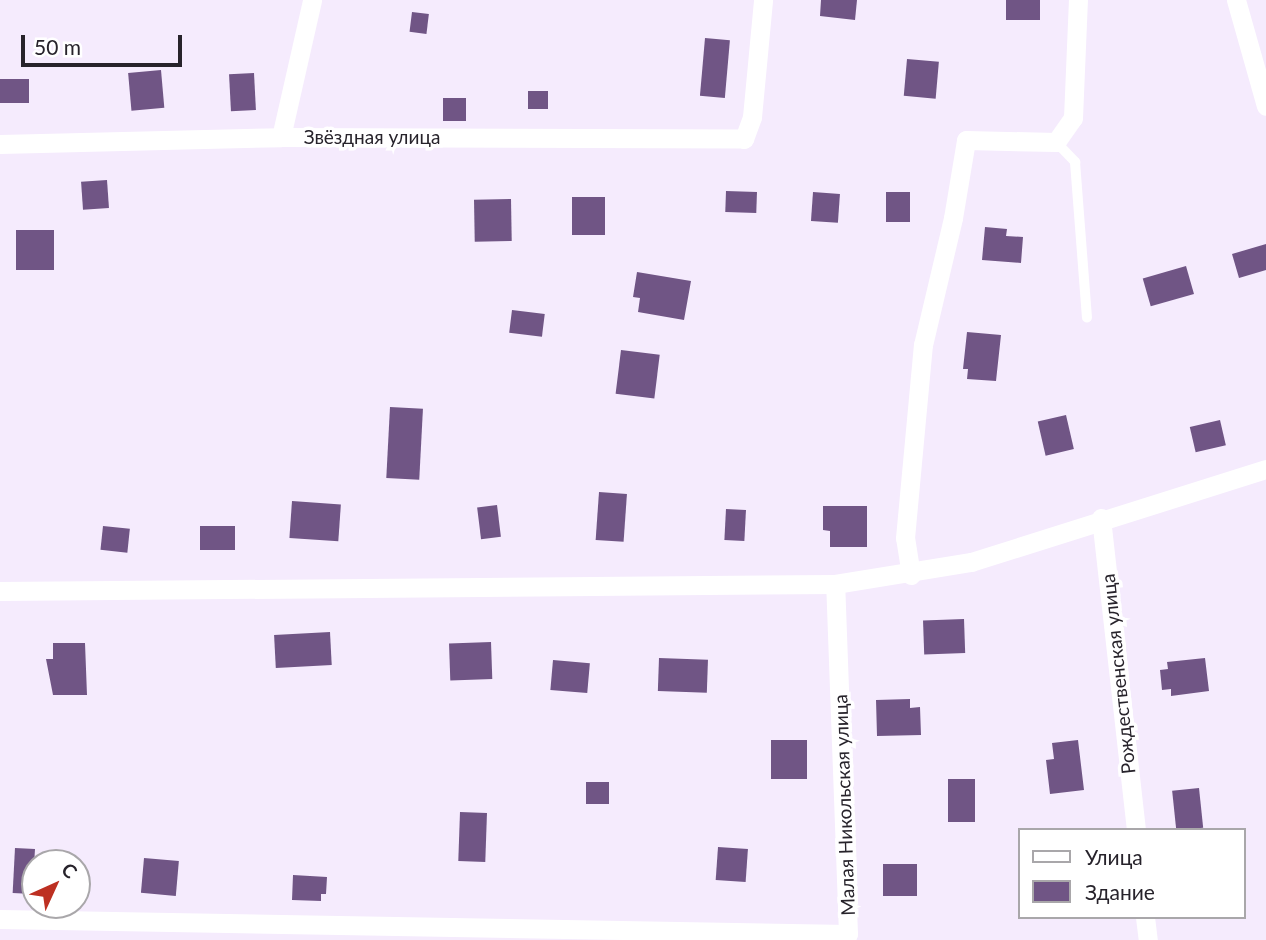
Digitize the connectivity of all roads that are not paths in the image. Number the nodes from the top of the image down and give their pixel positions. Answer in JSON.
{"nodes":[{"id":1,"x":312,"y":0,"type":"edge"},
{"id":2,"x":763,"y":0,"type":"edge"},
{"id":3,"x":1078,"y":0,"type":"edge"},
{"id":4,"x":1236,"y":0,"type":"edge"},
{"id":5,"x":1266,"y":106,"type":"edge"},
{"id":6,"x":281,"y":137,"type":"junction"},
{"id":7,"x":1056,"y":142,"type":"junction"},
{"id":8,"x":0,"y":144,"type":"edge"},
{"id":9,"x":1087,"y":318,"type":"dead end"},
{"id":10,"x":1266,"y":469,"type":"edge"},
{"id":11,"x":1101,"y":518,"type":"junction"},
{"id":12,"x":912,"y":575,"type":"junction"},
{"id":13,"x":835,"y":584,"type":"junction"},
{"id":14,"x":0,"y":591,"type":"edge"},
{"id":15,"x":1136,"y":828,"type":"edge"},
{"id":16,"x":0,"y":919,"type":"edge"},
{"id":17,"x":1145,"y":919,"type":"edge"},
{"id":18,"x":1148,"y":940,"type":"edge"}],
"edges":[{"from":1,"to":6,"type":"street"},
{"from":2,"to":6,"type":"street","name":"Звёздная улица"},
{"from":3,"to":7,"type":"street"},
{"from":4,"to":5,"type":"street"},
{"from":6,"to":8,"type":"street","name":"Звёздная улица"},
{"from":7,"to":9,"type":"lane"},
{"from":7,"to":12,"type":"street"},
{"from":10,"to":11,"type":"street"},
{"from":11,"to":12,"type":"street"},
{"from":11,"to":15,"type":"street","name":"Рождественская улица"},
{"from":12,"to":13,"type":"street"},
{"from":13,"to":14,"type":"street"},
{"from":13,"to":16,"type":"street","name":"Малая Никольская улица"},
{"from":17,"to":18,"type":"street"}]}
